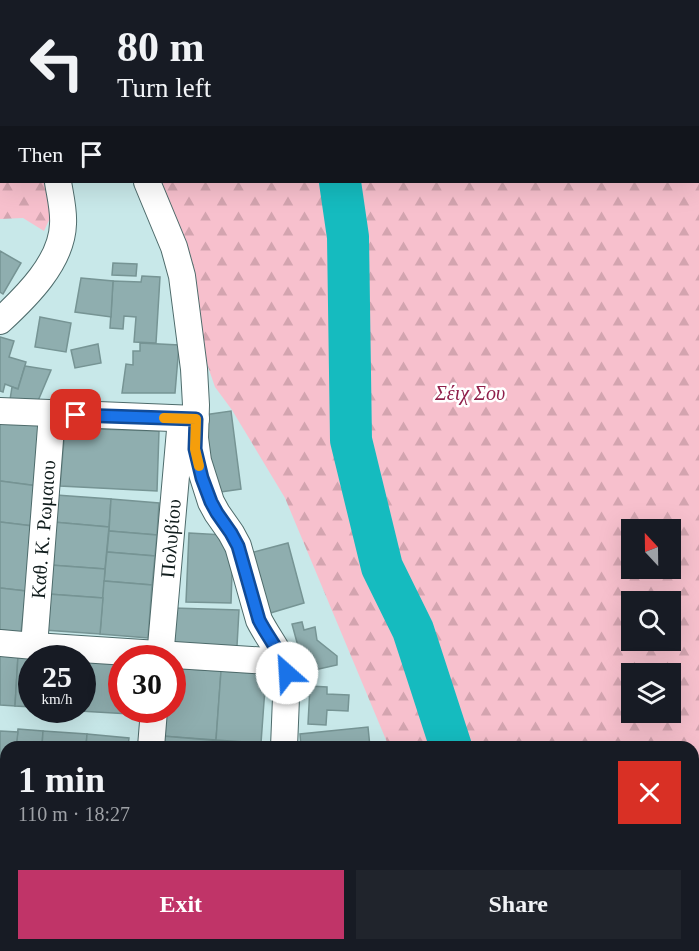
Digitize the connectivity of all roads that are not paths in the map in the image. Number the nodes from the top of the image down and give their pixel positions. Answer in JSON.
{"nodes":[{"id":1,"x":58,"y":183,"type":"edge"},
{"id":2,"x":147,"y":183,"type":"edge"},
{"id":3,"x":0,"y":321,"type":"edge"},
{"id":4,"x":0,"y":411,"type":"edge"},
{"id":5,"x":52,"y":414,"type":"junction"},
{"id":6,"x":188,"y":419,"type":"junction"},
{"id":7,"x":0,"y":643,"type":"edge"},
{"id":8,"x":23,"y":645,"type":"edge"},
{"id":9,"x":34,"y":645,"type":"edge"},
{"id":10,"x":161,"y":645,"type":"edge"},
{"id":11,"x":186,"y":657,"type":"edge"},
{"id":12,"x":284,"y":662,"type":"junction"},
{"id":13,"x":153,"y":723,"type":"edge"},
{"id":14,"x":151,"y":741,"type":"edge"},
{"id":15,"x":284,"y":741,"type":"edge"}],
"edges":[{"from":1,"to":3,"type":"street"},
{"from":2,"to":6,"type":"street"},
{"from":4,"to":5,"type":"street"},
{"from":5,"to":6,"type":"street"},
{"from":5,"to":9,"type":"street","name":"Καθ. Κ. Ρωμαιου"},
{"from":6,"to":10,"type":"street","name":"Πολυβίου"},
{"from":6,"to":12,"type":"street"},
{"from":7,"to":8,"type":"street"},
{"from":11,"to":12,"type":"street"},
{"from":12,"to":15,"type":"street"},
{"from":13,"to":14,"type":"street"}]}
